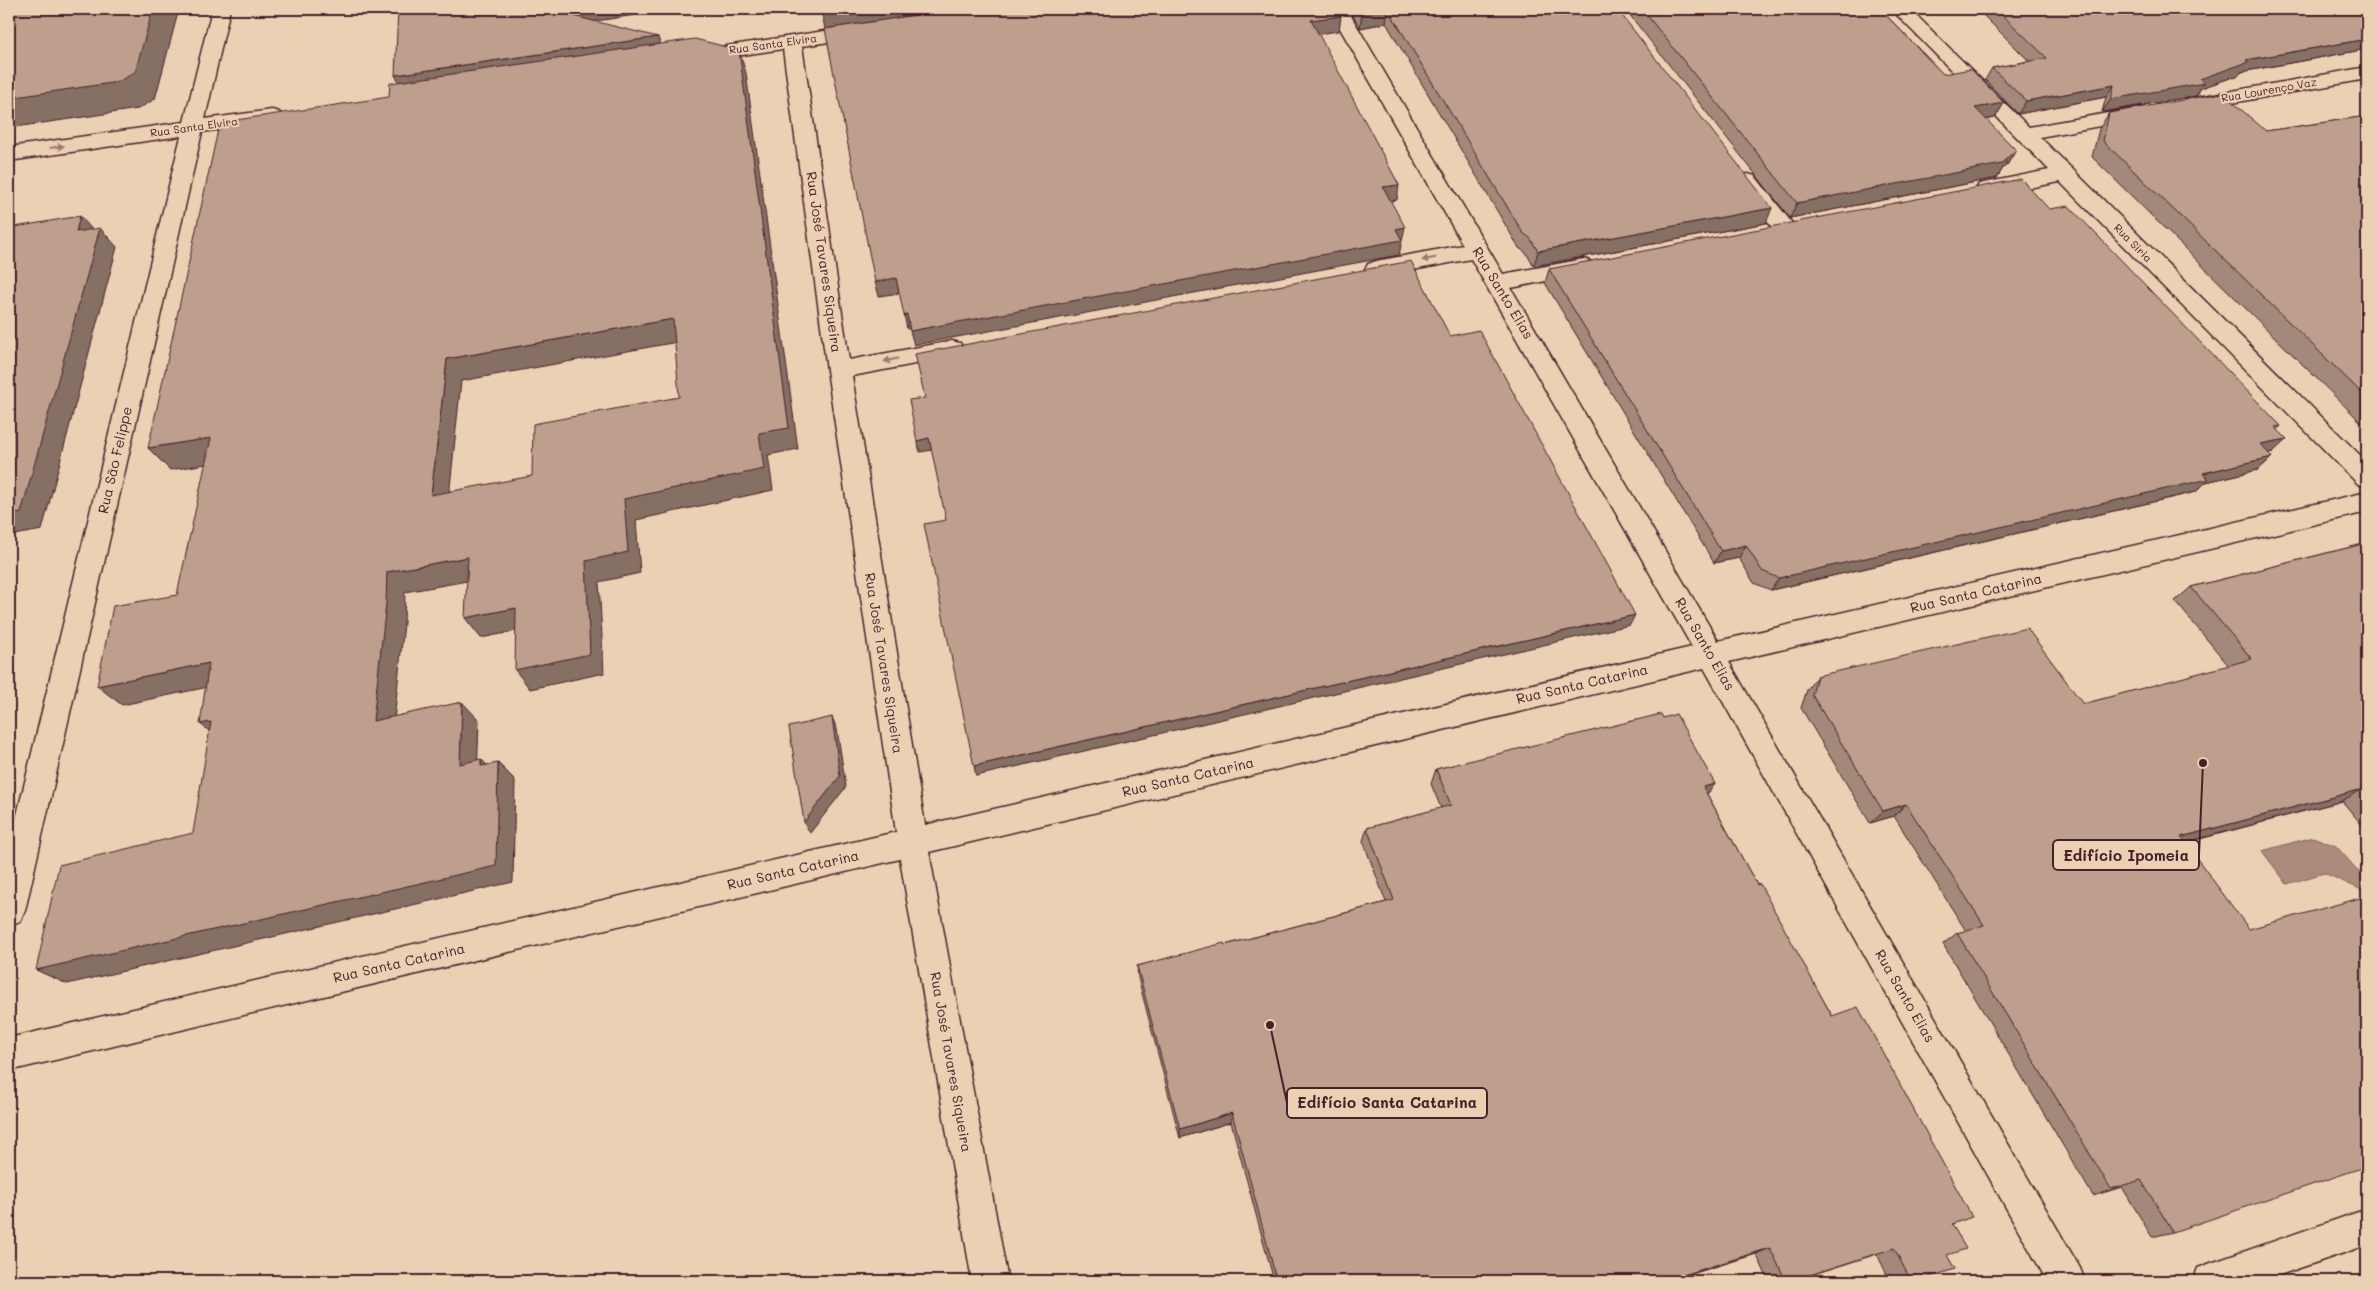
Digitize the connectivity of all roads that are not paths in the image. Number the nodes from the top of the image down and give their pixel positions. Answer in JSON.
{"nodes":[{"id":1,"x":221,"y":9,"type":"edge"},
{"id":2,"x":1338,"y":9,"type":"edge"},
{"id":3,"x":1900,"y":9,"type":"edge"},
{"id":4,"x":878,"y":28,"type":"edge"},
{"id":5,"x":792,"y":42,"type":"junction"},
{"id":6,"x":684,"y":57,"type":"edge"},
{"id":7,"x":2367,"y":73,"type":"edge"},
{"id":8,"x":292,"y":113,"type":"edge"},
{"id":9,"x":193,"y":127,"type":"junction"},
{"id":10,"x":2024,"y":134,"type":"junction"},
{"id":11,"x":9,"y":154,"type":"edge"},
{"id":12,"x":1735,"y":165,"type":"edge"},
{"id":13,"x":2064,"y":174,"type":"junction"},
{"id":14,"x":1967,"y":192,"type":"edge"},
{"id":15,"x":1784,"y":228,"type":"edge"},
{"id":16,"x":1477,"y":250,"type":"junction"},
{"id":17,"x":1603,"y":263,"type":"edge"},
{"id":18,"x":1360,"y":272,"type":"edge"},
{"id":19,"x":1498,"y":283,"type":"junction"},
{"id":20,"x":977,"y":344,"type":"edge"},
{"id":21,"x":839,"y":370,"type":"junction"},
{"id":22,"x":2367,"y":477,"type":"edge"},
{"id":23,"x":2367,"y":502,"type":"edge"},
{"id":24,"x":1711,"y":655,"type":"junction"},
{"id":25,"x":912,"y":842,"type":"junction"},
{"id":26,"x":9,"y":911,"type":"edge"},
{"id":27,"x":9,"y":1055,"type":"edge"},
{"id":28,"x":2367,"y":1227,"type":"edge"},
{"id":29,"x":990,"y":1281,"type":"edge"},
{"id":30,"x":2066,"y":1281,"type":"edge"},
{"id":31,"x":2211,"y":1281,"type":"edge"}],
"edges":[{"from":1,"to":9,"type":"street","name":"Rua São Felippe"},
{"from":2,"to":16,"type":"street","name":"Rua Santo Elias"},
{"from":3,"to":10,"type":"street","name":"Rua Síria"},
{"from":4,"to":5,"type":"street","name":"Rua Santa Elvira"},
{"from":5,"to":6,"type":"street","name":"Rua Santa Elvira"},
{"from":5,"to":21,"type":"street","name":"Rua José Tavares Siqueira"},
{"from":7,"to":10,"type":"street","name":"Rua Lourenço Vaz"},
{"from":8,"to":9,"type":"street","name":"Rua Santa Elvira"},
{"from":11,"to":9,"type":"street","name":"Rua Santa Elvira","one_way":true},
{"from":9,"to":26,"type":"street","name":"Rua São Felippe"},
{"from":10,"to":13,"type":"street","name":"Rua Síria"},
{"from":12,"to":15,"type":"street"},
{"from":13,"to":14,"type":"street"},
{"from":13,"to":22,"type":"street","name":"Rua Síria"},
{"from":16,"to":18,"type":"street","one_way":true},
{"from":16,"to":19,"type":"street","name":"Rua Santo Elias"},
{"from":17,"to":19,"type":"street"},
{"from":19,"to":24,"type":"street","name":"Rua Santo Elias"},
{"from":20,"to":21,"type":"street","one_way":true},
{"from":21,"to":25,"type":"street","name":"Rua José Tavares Siqueira"},
{"from":23,"to":24,"type":"street","name":"Rua Santa Catarina"},
{"from":24,"to":25,"type":"street","name":"Rua Santa Catarina"},
{"from":24,"to":30,"type":"street","name":"Rua Santo Elias"},
{"from":25,"to":27,"type":"street","name":"Rua Santa Catarina"},
{"from":25,"to":29,"type":"street","name":"Rua José Tavares Siqueira"},
{"from":28,"to":31,"type":"street"}]}
